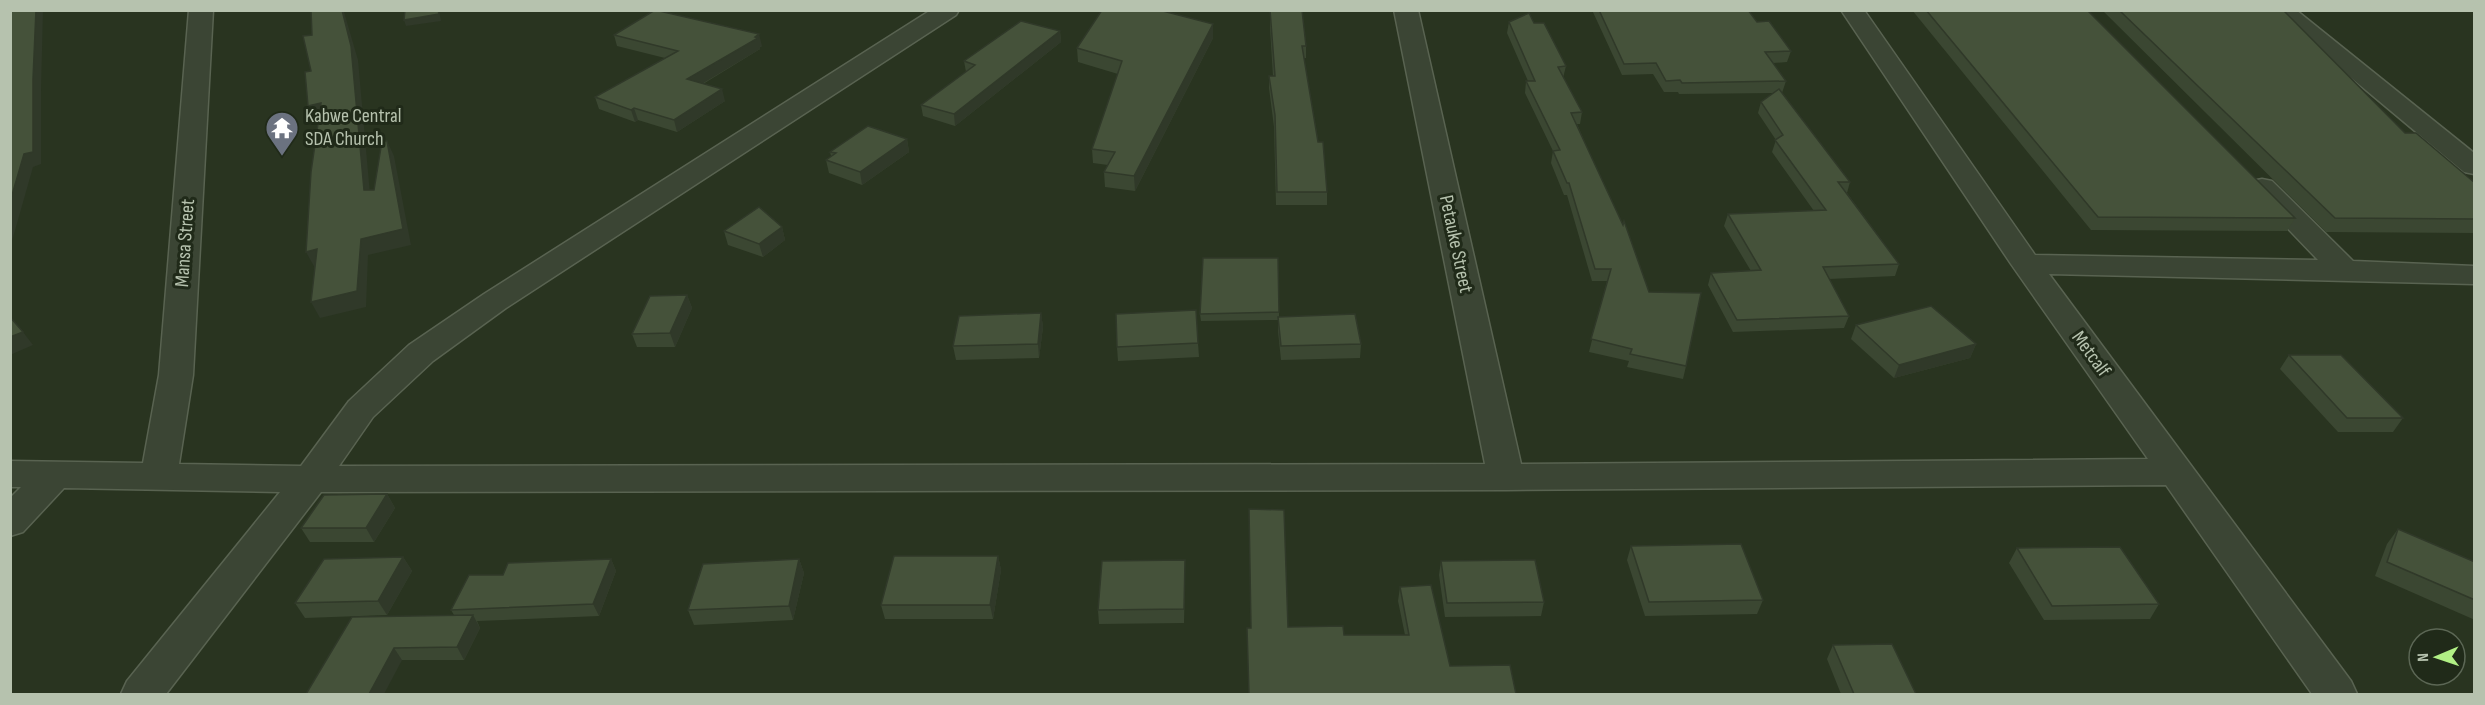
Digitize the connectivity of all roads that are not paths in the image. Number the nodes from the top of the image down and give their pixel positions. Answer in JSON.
{"nodes":[{"id":1,"x":201,"y":10,"type":"edge"},
{"id":2,"x":948,"y":10,"type":"edge"},
{"id":3,"x":1406,"y":10,"type":"edge"},
{"id":4,"x":1852,"y":10,"type":"edge"},
{"id":5,"x":2281,"y":10,"type":"edge"},
{"id":6,"x":2475,"y":166,"type":"edge"},
{"id":7,"x":2244,"y":169,"type":"edge"},
{"id":8,"x":2026,"y":264,"type":"junction"},
{"id":9,"x":2344,"y":270,"type":"junction"},
{"id":10,"x":2475,"y":275,"type":"edge"},
{"id":11,"x":2177,"y":472,"type":"junction"},
{"id":12,"x":10,"y":474,"type":"edge"},
{"id":13,"x":56,"y":474,"type":"junction"},
{"id":14,"x":159,"y":475,"type":"junction"},
{"id":15,"x":1506,"y":477,"type":"junction"},
{"id":16,"x":311,"y":479,"type":"junction"},
{"id":17,"x":10,"y":522,"type":"edge"},
{"id":18,"x":142,"y":694,"type":"edge"},
{"id":19,"x":2336,"y":694,"type":"edge"}],
"edges":[{"from":1,"to":14,"type":"street","name":"Mansa Street"},
{"from":2,"to":16,"type":"street"},
{"from":3,"to":15,"type":"street","name":"Petauke Street"},
{"from":4,"to":8,"type":"street","name":"Metcalf"},
{"from":5,"to":6,"type":"street"},
{"from":7,"to":9,"type":"street"},
{"from":8,"to":9,"type":"street"},
{"from":8,"to":11,"type":"street","name":"Metcalf"},
{"from":9,"to":10,"type":"street"},
{"from":11,"to":15,"type":"street"},
{"from":11,"to":19,"type":"street","name":"Metcalf"},
{"from":12,"to":13,"type":"street"},
{"from":13,"to":14,"type":"street"},
{"from":13,"to":17,"type":"street"},
{"from":14,"to":16,"type":"street"},
{"from":15,"to":16,"type":"street"},
{"from":16,"to":18,"type":"street"}]}
